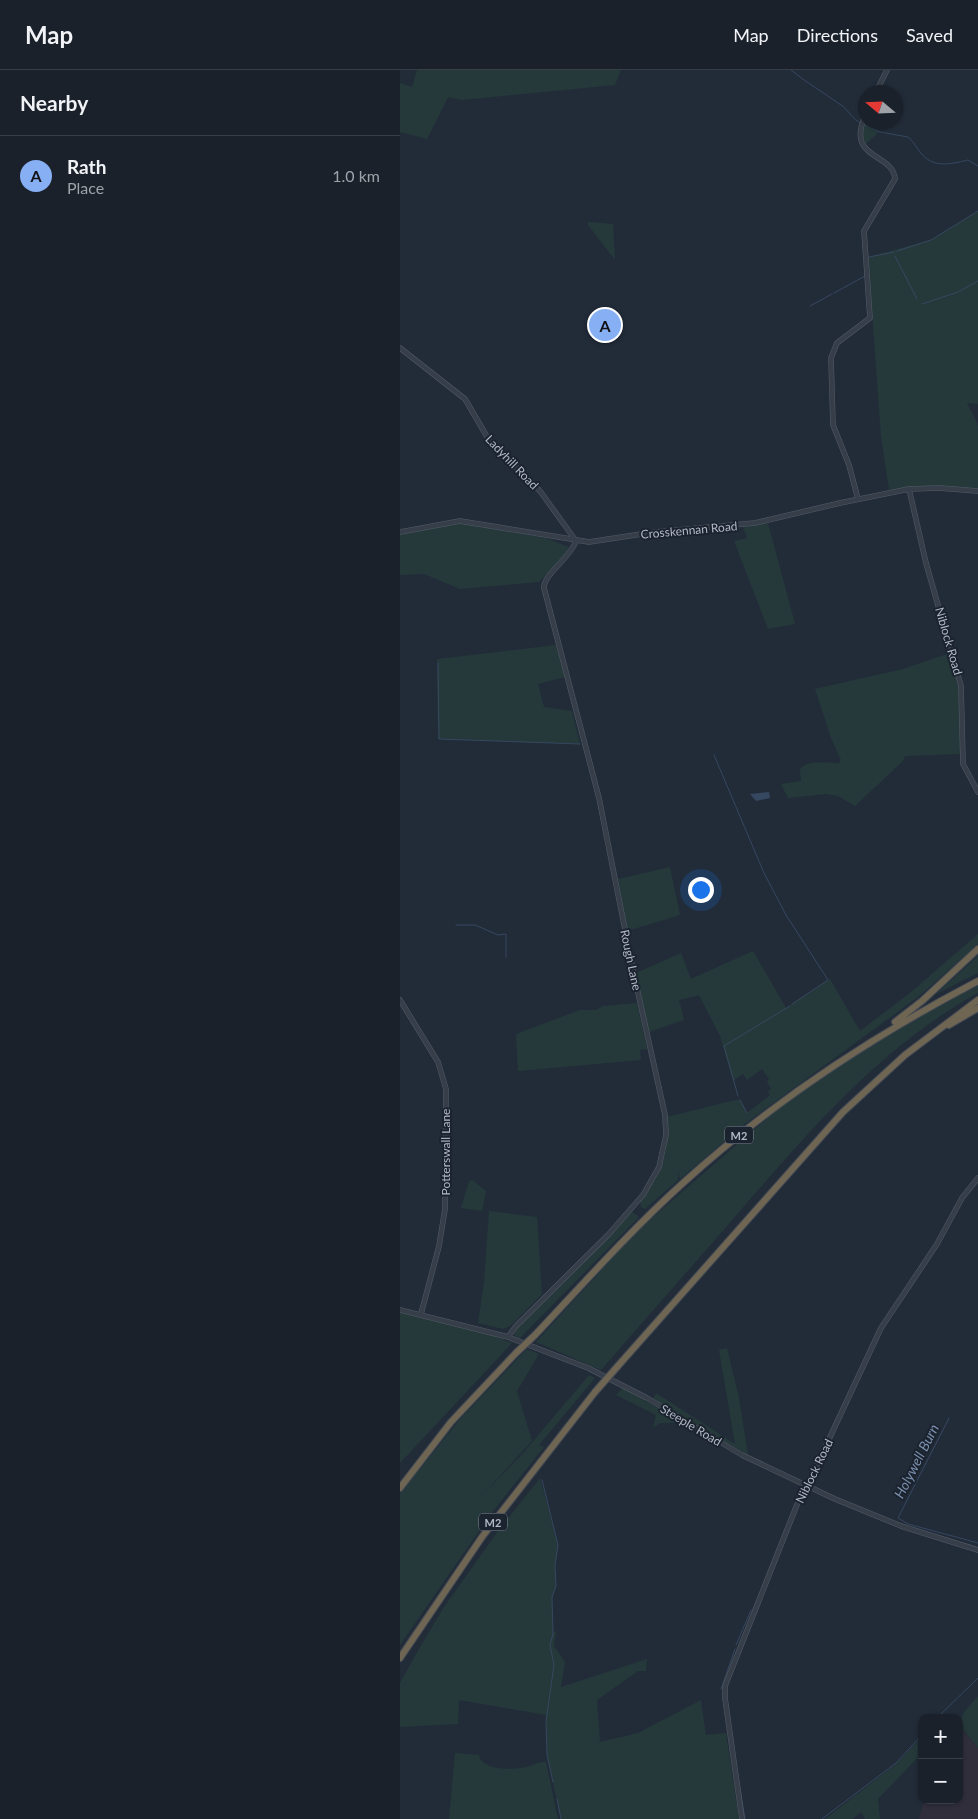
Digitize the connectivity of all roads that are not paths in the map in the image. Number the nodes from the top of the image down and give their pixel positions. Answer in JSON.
{"nodes":[{"id":1,"x":887,"y":70,"type":"edge"},
{"id":2,"x":880,"y":85,"type":"edge"},
{"id":3,"x":860,"y":130,"type":"edge"},
{"id":4,"x":400,"y":348,"type":"edge"},
{"id":5,"x":909,"y":489,"type":"junction"},
{"id":6,"x":978,"y":491,"type":"edge"},
{"id":7,"x":858,"y":499,"type":"junction"},
{"id":8,"x":400,"y":532,"type":"edge"},
{"id":9,"x":576,"y":541,"type":"junction"},
{"id":10,"x":978,"y":792,"type":"edge"},
{"id":11,"x":978,"y":949,"type":"edge"},
{"id":12,"x":978,"y":981,"type":"edge"},
{"id":13,"x":400,"y":1000,"type":"edge"},
{"id":14,"x":978,"y":1000,"type":"edge"},
{"id":15,"x":978,"y":1008,"type":"edge"},
{"id":16,"x":861,"y":1046,"type":"junction"},
{"id":17,"x":905,"y":1055,"type":"junction"},
{"id":18,"x":978,"y":1178,"type":"edge"},
{"id":19,"x":400,"y":1310,"type":"edge"},
{"id":20,"x":421,"y":1314,"type":"junction"},
{"id":21,"x":508,"y":1337,"type":"junction"},
{"id":22,"x":806,"y":1486,"type":"junction"},
{"id":23,"x":400,"y":1488,"type":"edge"},
{"id":24,"x":978,"y":1550,"type":"edge"},
{"id":25,"x":400,"y":1658,"type":"edge"},
{"id":26,"x":742,"y":1819,"type":"edge"}],
"edges":[{"from":1,"to":2,"type":"street"},
{"from":3,"to":7,"type":"street"},
{"from":4,"to":9,"type":"street","name":"Ladyhill Road"},
{"from":5,"to":6,"type":"street","name":"Crosskennan Road"},
{"from":5,"to":7,"type":"street","name":"Crosskennan Road"},
{"from":5,"to":10,"type":"street","name":"Niblock Road"},
{"from":7,"to":9,"type":"street","name":"Crosskennan Road"},
{"from":8,"to":9,"type":"street","name":"Crosskennan Road"},
{"from":9,"to":21,"type":"street","name":"Rough Lane"},
{"from":11,"to":16,"type":"highway"},
{"from":12,"to":16,"type":"highway","number":"M2"},
{"from":13,"to":20,"type":"street","name":"Potterswall Lane"},
{"from":14,"to":17,"type":"highway","number":"M2"},
{"from":15,"to":17,"type":"highway"},
{"from":16,"to":23,"type":"highway","number":"M2","bridge":true},
{"from":17,"to":25,"type":"highway","number":"M2","bridge":true},
{"from":18,"to":22,"type":"street","name":"Niblock Road"},
{"from":19,"to":20,"type":"street","name":"Steeple Road"},
{"from":20,"to":21,"type":"street","name":"Steeple Road"},
{"from":21,"to":22,"type":"street","name":"Steeple Road"},
{"from":22,"to":24,"type":"street","name":"Steeple Road"},
{"from":22,"to":26,"type":"street","name":"Niblock Road"}]}
